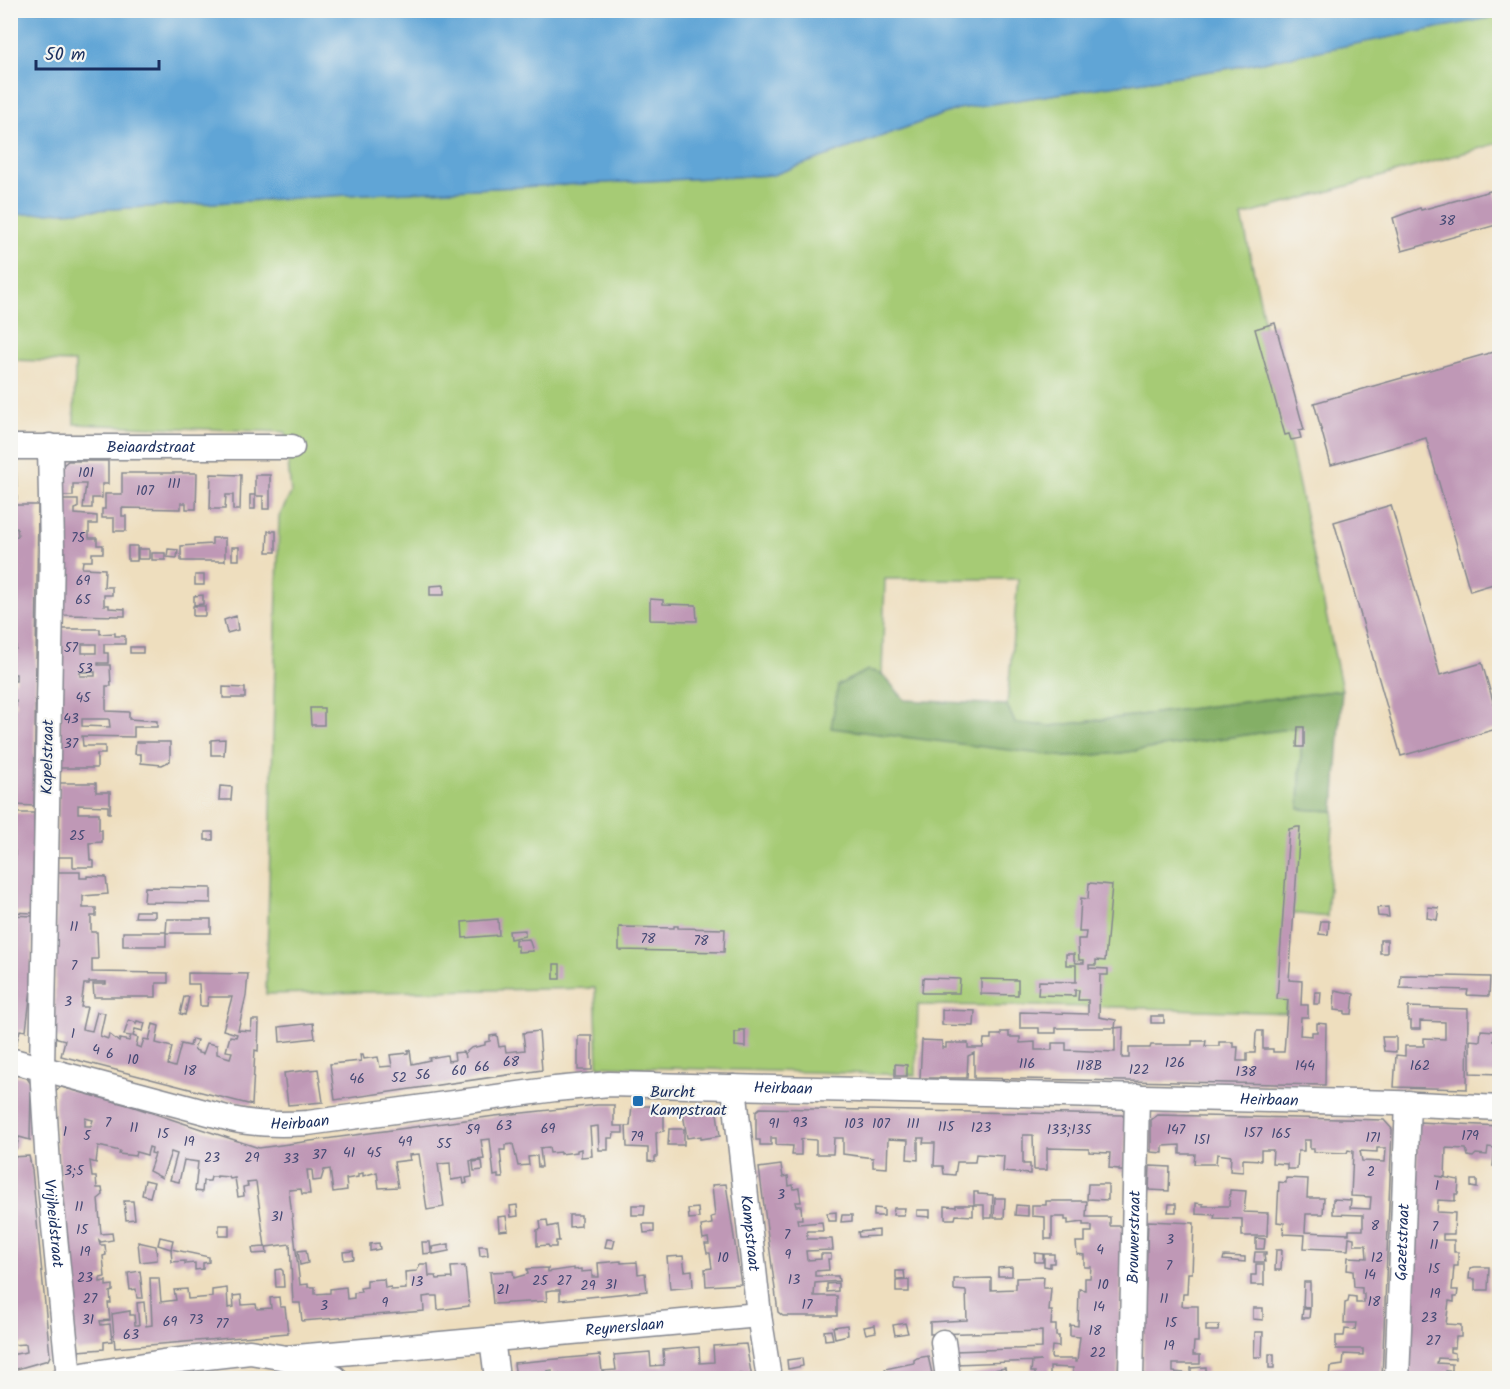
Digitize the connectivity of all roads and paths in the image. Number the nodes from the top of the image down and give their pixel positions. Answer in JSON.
{"nodes":[{"id":1,"x":50,"y":446,"type":"junction"},
{"id":2,"x":10,"y":447,"type":"edge"},
{"id":3,"x":292,"y":447,"type":"dead end"},
{"id":4,"x":10,"y":1060,"type":"edge"},
{"id":5,"x":42,"y":1068,"type":"junction"},
{"id":6,"x":734,"y":1087,"type":"junction"},
{"id":7,"x":1137,"y":1096,"type":"junction"},
{"id":8,"x":1408,"y":1103,"type":"junction"},
{"id":9,"x":1500,"y":1108,"type":"edge"},
{"id":10,"x":759,"y":1315,"type":"junction"},
{"id":11,"x":492,"y":1340,"type":"junction"},
{"id":12,"x":943,"y":1342,"type":"dead end"},
{"id":13,"x":286,"y":1358,"type":"junction"},
{"id":14,"x":67,"y":1378,"type":"edge"},
{"id":15,"x":335,"y":1378,"type":"edge"},
{"id":16,"x":497,"y":1378,"type":"edge"},
{"id":17,"x":769,"y":1378,"type":"edge"},
{"id":18,"x":948,"y":1378,"type":"edge"},
{"id":19,"x":1131,"y":1378,"type":"edge"},
{"id":20,"x":1397,"y":1378,"type":"edge"}],
"edges":[{"from":1,"to":2,"type":"street","name":"Beiaardstraat"},
{"from":1,"to":3,"type":"street","name":"Beiaardstraat"},
{"from":1,"to":5,"type":"street","name":"Kapelstraat"},
{"from":4,"to":5,"type":"street","name":"Heirbaan"},
{"from":5,"to":6,"type":"street","name":"Heirbaan"},
{"from":5,"to":14,"type":"street","name":"Vrijheidstraat"},
{"from":6,"to":7,"type":"street","name":"Heirbaan"},
{"from":6,"to":10,"type":"street","name":"Kampstraat"},
{"from":7,"to":8,"type":"street","name":"Heirbaan"},
{"from":7,"to":19,"type":"street","name":"Brouwerstraat"},
{"from":8,"to":9,"type":"street","name":"Heirbaan"},
{"from":8,"to":20,"type":"street","name":"Gazetstraat"},
{"from":10,"to":11,"type":"street","name":"Reynerslaan"},
{"from":10,"to":17,"type":"street","name":"Kampstraat"},
{"from":11,"to":13,"type":"street","name":"Reynerslaan"},
{"from":11,"to":16,"type":"street"},
{"from":12,"to":18,"type":"street"},
{"from":13,"to":14,"type":"street"},
{"from":13,"to":15,"type":"street"}]}
